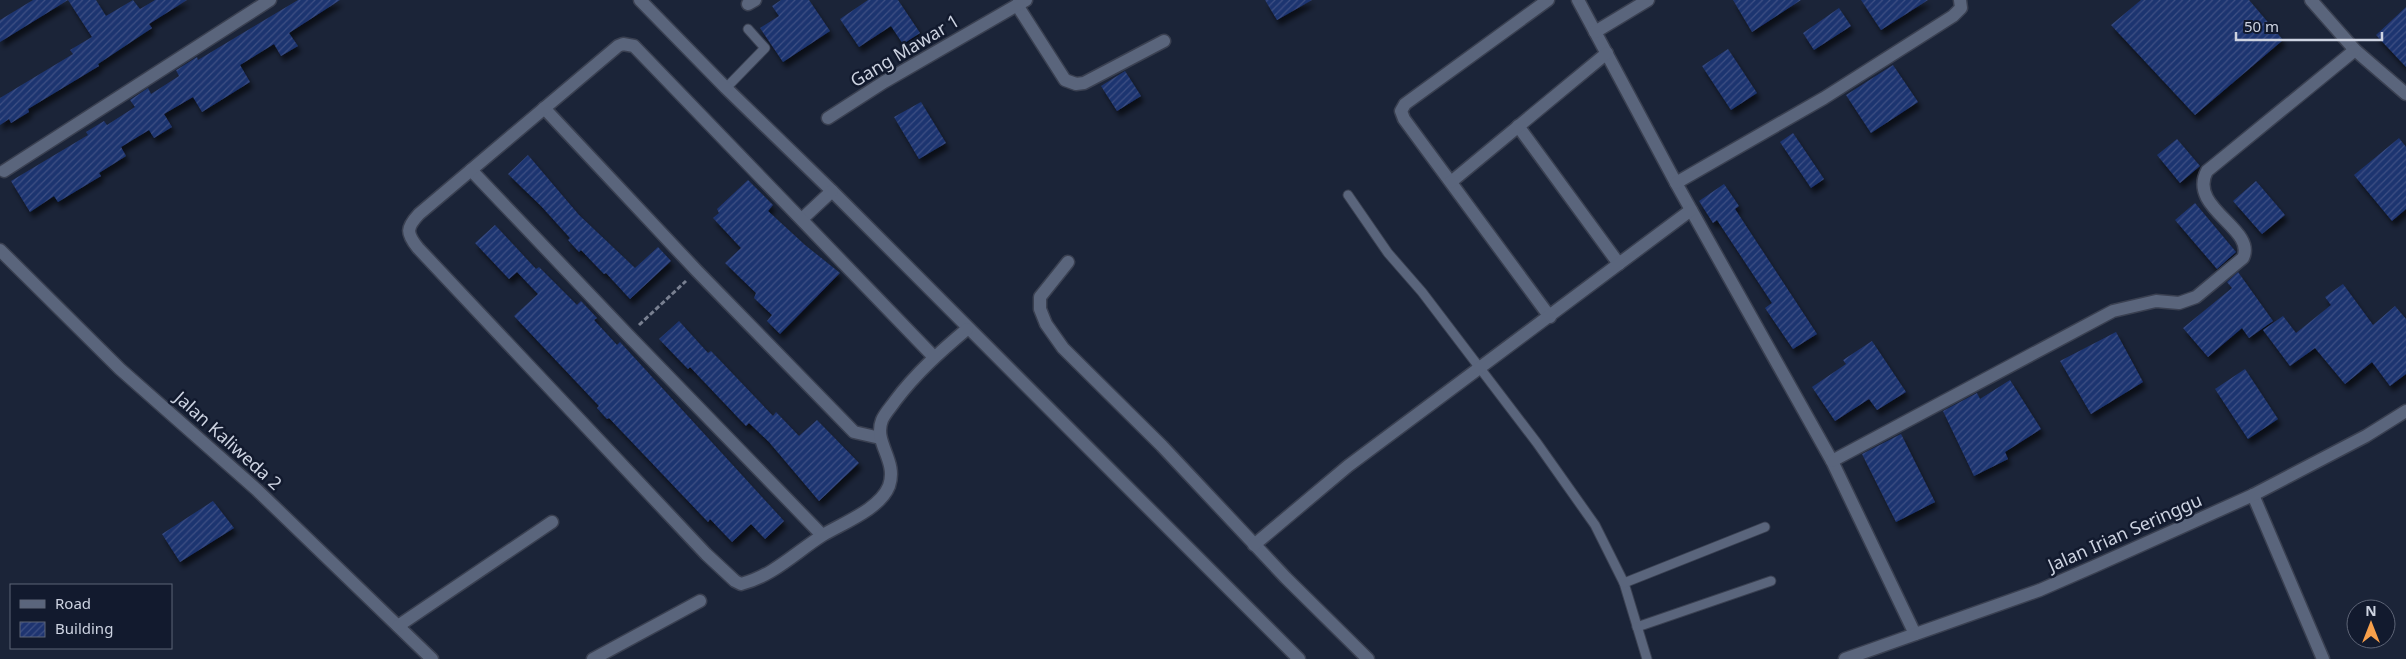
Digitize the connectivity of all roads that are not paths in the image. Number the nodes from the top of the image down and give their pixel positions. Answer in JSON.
{"nodes":[{"id":1,"x":270,"y":0,"type":"edge"},
{"id":2,"x":640,"y":0,"type":"edge"},
{"id":3,"x":1548,"y":0,"type":"edge"},
{"id":4,"x":1578,"y":0,"type":"edge"},
{"id":5,"x":1648,"y":0,"type":"edge"},
{"id":6,"x":1960,"y":0,"type":"edge"},
{"id":7,"x":2313,"y":1,"type":"edge"},
{"id":8,"x":1021,"y":2,"type":"edge"},
{"id":9,"x":748,"y":29,"type":"dead end"},
{"id":10,"x":1596,"y":32,"type":"junction"},
{"id":11,"x":1164,"y":41,"type":"dead end"},
{"id":12,"x":2355,"y":50,"type":"junction"},
{"id":13,"x":1607,"y":53,"type":"junction"},
{"id":14,"x":729,"y":84,"type":"junction"},
{"id":15,"x":2406,"y":94,"type":"edge"},
{"id":16,"x":544,"y":108,"type":"junction"},
{"id":17,"x":828,"y":118,"type":"dead end"},
{"id":18,"x":1518,"y":126,"type":"junction"},
{"id":19,"x":471,"y":170,"type":"junction"},
{"id":20,"x":4,"y":171,"type":"dead end"},
{"id":21,"x":1451,"y":182,"type":"junction"},
{"id":22,"x":1676,"y":183,"type":"junction"},
{"id":23,"x":832,"y":191,"type":"junction"},
{"id":24,"x":1348,"y":194,"type":"dead end"},
{"id":25,"x":1691,"y":210,"type":"junction"},
{"id":26,"x":802,"y":219,"type":"junction"},
{"id":27,"x":0,"y":250,"type":"edge"},
{"id":28,"x":1068,"y":262,"type":"dead end"},
{"id":29,"x":1619,"y":264,"type":"junction"},
{"id":30,"x":1550,"y":317,"type":"junction"},
{"id":31,"x":967,"y":328,"type":"junction"},
{"id":32,"x":934,"y":357,"type":"junction"},
{"id":33,"x":1479,"y":367,"type":"junction"},
{"id":34,"x":2406,"y":411,"type":"edge"},
{"id":35,"x":880,"y":438,"type":"junction"},
{"id":36,"x":1832,"y":461,"type":"junction"},
{"id":37,"x":2253,"y":495,"type":"junction"},
{"id":38,"x":552,"y":522,"type":"dead end"},
{"id":39,"x":1765,"y":527,"type":"dead end"},
{"id":40,"x":822,"y":536,"type":"junction"},
{"id":41,"x":1254,"y":545,"type":"junction"},
{"id":42,"x":1771,"y":581,"type":"dead end"},
{"id":43,"x":1624,"y":583,"type":"junction"},
{"id":44,"x":700,"y":600,"type":"dead end"},
{"id":45,"x":398,"y":626,"type":"junction"},
{"id":46,"x":1637,"y":627,"type":"junction"},
{"id":47,"x":1915,"y":634,"type":"junction"},
{"id":48,"x":432,"y":659,"type":"edge"},
{"id":49,"x":593,"y":659,"type":"edge"},
{"id":50,"x":1299,"y":659,"type":"edge"},
{"id":51,"x":1368,"y":659,"type":"edge"},
{"id":52,"x":1647,"y":659,"type":"edge"},
{"id":53,"x":1845,"y":659,"type":"edge"},
{"id":54,"x":2323,"y":659,"type":"edge"}],
"edges":[{"from":1,"to":20,"type":"street"},
{"from":2,"to":14,"type":"street"},
{"from":3,"to":21,"type":"street"},
{"from":4,"to":10,"type":"street"},
{"from":5,"to":10,"type":"street"},
{"from":6,"to":22,"type":"street"},
{"from":7,"to":12,"type":"street"},
{"from":8,"to":11,"type":"street"},
{"from":8,"to":17,"type":"street","name":"Gang Mawar 1"},
{"from":9,"to":14,"type":"lane"},
{"from":10,"to":13,"type":"street"},
{"from":12,"to":15,"type":"street"},
{"from":12,"to":36,"type":"street"},
{"from":13,"to":18,"type":"street"},
{"from":13,"to":22,"type":"street"},
{"from":14,"to":23,"type":"street"},
{"from":16,"to":19,"type":"street"},
{"from":16,"to":26,"type":"street"},
{"from":16,"to":35,"type":"street"},
{"from":18,"to":21,"type":"street"},
{"from":18,"to":29,"type":"street"},
{"from":19,"to":40,"type":"street"},
{"from":19,"to":40,"type":"street"},
{"from":21,"to":30,"type":"street"},
{"from":22,"to":25,"type":"street"},
{"from":23,"to":26,"type":"street"},
{"from":23,"to":31,"type":"street"},
{"from":24,"to":33,"type":"lane"},
{"from":25,"to":29,"type":"street"},
{"from":25,"to":36,"type":"street"},
{"from":26,"to":32,"type":"street"},
{"from":27,"to":45,"type":"street","name":"Jalan Kaliweda 2"},
{"from":28,"to":41,"type":"street"},
{"from":29,"to":30,"type":"street"},
{"from":30,"to":33,"type":"street"},
{"from":31,"to":32,"type":"street"},
{"from":31,"to":50,"type":"street"},
{"from":32,"to":35,"type":"street"},
{"from":33,"to":41,"type":"street"},
{"from":33,"to":43,"type":"lane"},
{"from":34,"to":37,"type":"street","name":"Jalan Irian Seringgu"},
{"from":35,"to":40,"type":"street"},
{"from":36,"to":47,"type":"street"},
{"from":37,"to":47,"type":"street","name":"Jalan Irian Seringgu"},
{"from":37,"to":54,"type":"street"},
{"from":38,"to":45,"type":"street"},
{"from":39,"to":43,"type":"lane"},
{"from":41,"to":51,"type":"street"},
{"from":42,"to":46,"type":"lane"},
{"from":43,"to":46,"type":"lane"},
{"from":44,"to":49,"type":"street"},
{"from":45,"to":48,"type":"street","name":"Jalan Kaliweda 2"},
{"from":46,"to":52,"type":"lane"},
{"from":47,"to":53,"type":"street","name":"Jalan Irian Seringgu"}]}
